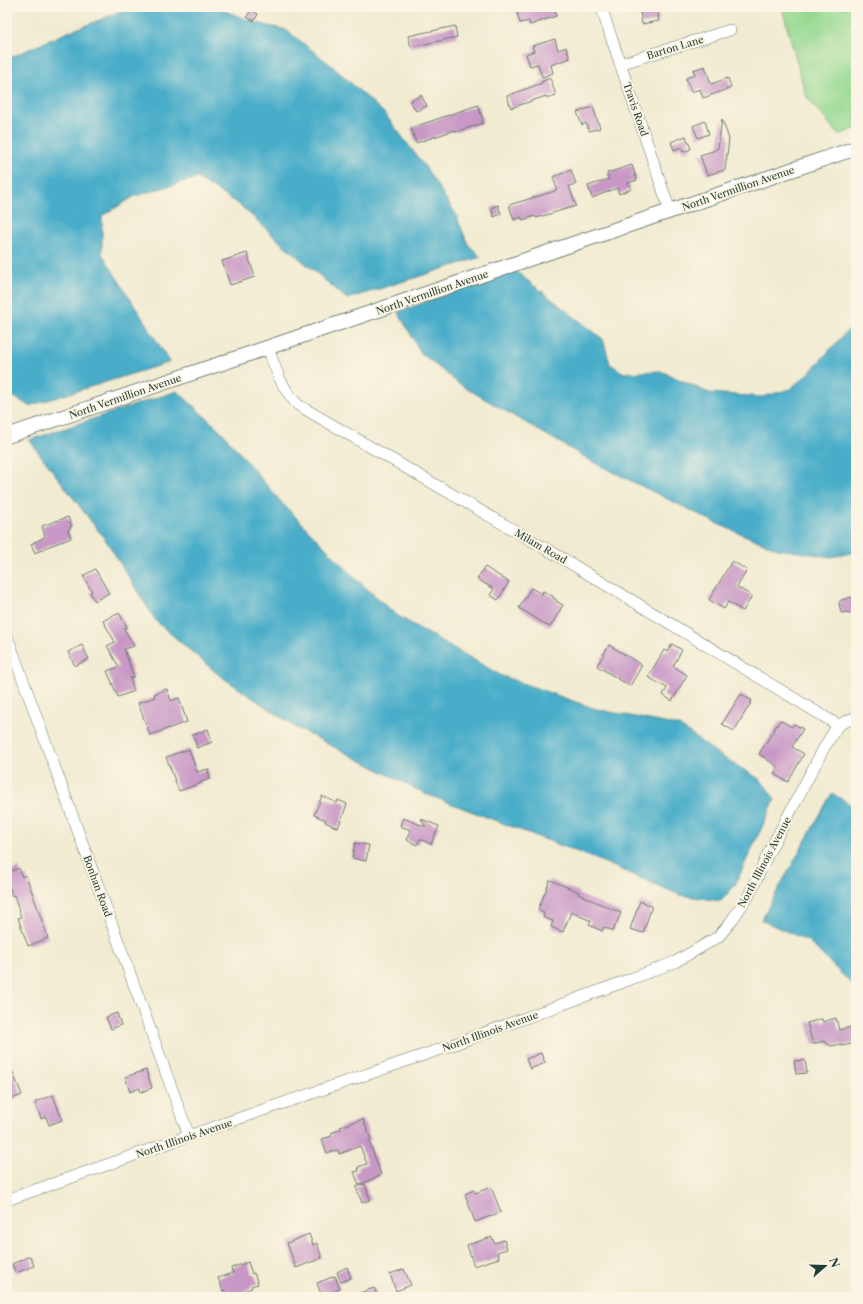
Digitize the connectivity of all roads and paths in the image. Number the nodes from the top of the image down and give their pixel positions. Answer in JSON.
{"nodes":[{"id":1,"x":601,"y":7,"type":"edge"},
{"id":2,"x":730,"y":30,"type":"dead end"},
{"id":3,"x":620,"y":64,"type":"junction"},
{"id":4,"x":856,"y":148,"type":"edge"},
{"id":5,"x":670,"y":211,"type":"junction"},
{"id":6,"x":268,"y":347,"type":"junction"},
{"id":7,"x":7,"y":436,"type":"edge"},
{"id":8,"x":7,"y":636,"type":"edge"},
{"id":9,"x":856,"y":718,"type":"edge"},
{"id":10,"x":838,"y":725,"type":"junction"},
{"id":11,"x":189,"y":1136,"type":"junction"},
{"id":12,"x":7,"y":1200,"type":"edge"}],
"edges":[{"from":1,"to":3,"type":"street","name":"Travis Road"},
{"from":2,"to":3,"type":"street","name":"Barton Lane"},
{"from":3,"to":5,"type":"street","name":"Travis Road"},
{"from":4,"to":5,"type":"street","name":"North Vermillion Avenue"},
{"from":5,"to":6,"type":"street","name":"North Vermillion Avenue"},
{"from":6,"to":7,"type":"street","name":"North Vermillion Avenue"},
{"from":6,"to":10,"type":"street","name":"Milam Road"},
{"from":8,"to":11,"type":"street","name":"Bonhan Road"},
{"from":9,"to":10,"type":"street"},
{"from":10,"to":11,"type":"street","name":"North Illinois Avenue"},
{"from":11,"to":12,"type":"street","name":"North Illinois Avenue"}]}
